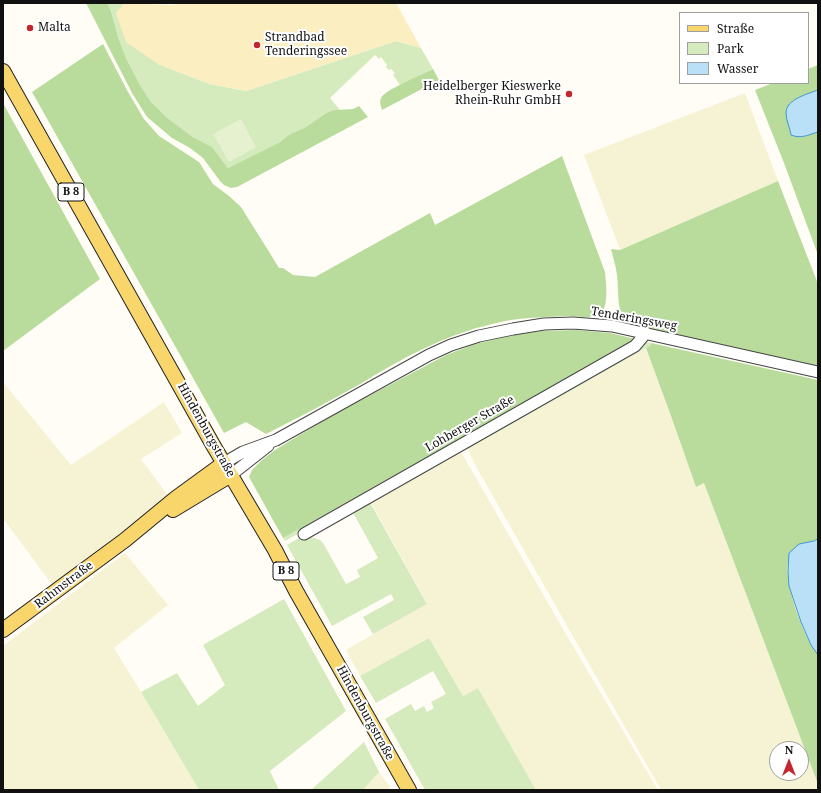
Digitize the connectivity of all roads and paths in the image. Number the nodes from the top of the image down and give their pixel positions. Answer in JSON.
{"nodes":[{"id":1,"x":3,"y":71,"type":"edge"},
{"id":2,"x":646,"y":333,"type":"junction"},
{"id":3,"x":818,"y":372,"type":"edge"},
{"id":4,"x":227,"y":469,"type":"junction"},
{"id":5,"x":304,"y":534,"type":"dead end"},
{"id":6,"x":3,"y":630,"type":"edge"},
{"id":7,"x":409,"y":790,"type":"edge"}],
"edges":[{"from":1,"to":4,"type":"main road","name":"Hindenburgstraße","number":"B 8"},
{"from":2,"to":3,"type":"street","name":"Tenderingsweg"},
{"from":2,"to":4,"type":"street","name":"Tenderingsweg"},
{"from":2,"to":5,"type":"street","name":"Lohberger Straße"},
{"from":4,"to":6,"type":"main road","name":"Rahmstraße"},
{"from":4,"to":7,"type":"main road","name":"Hindenburgstraße","number":"B 8"}]}
